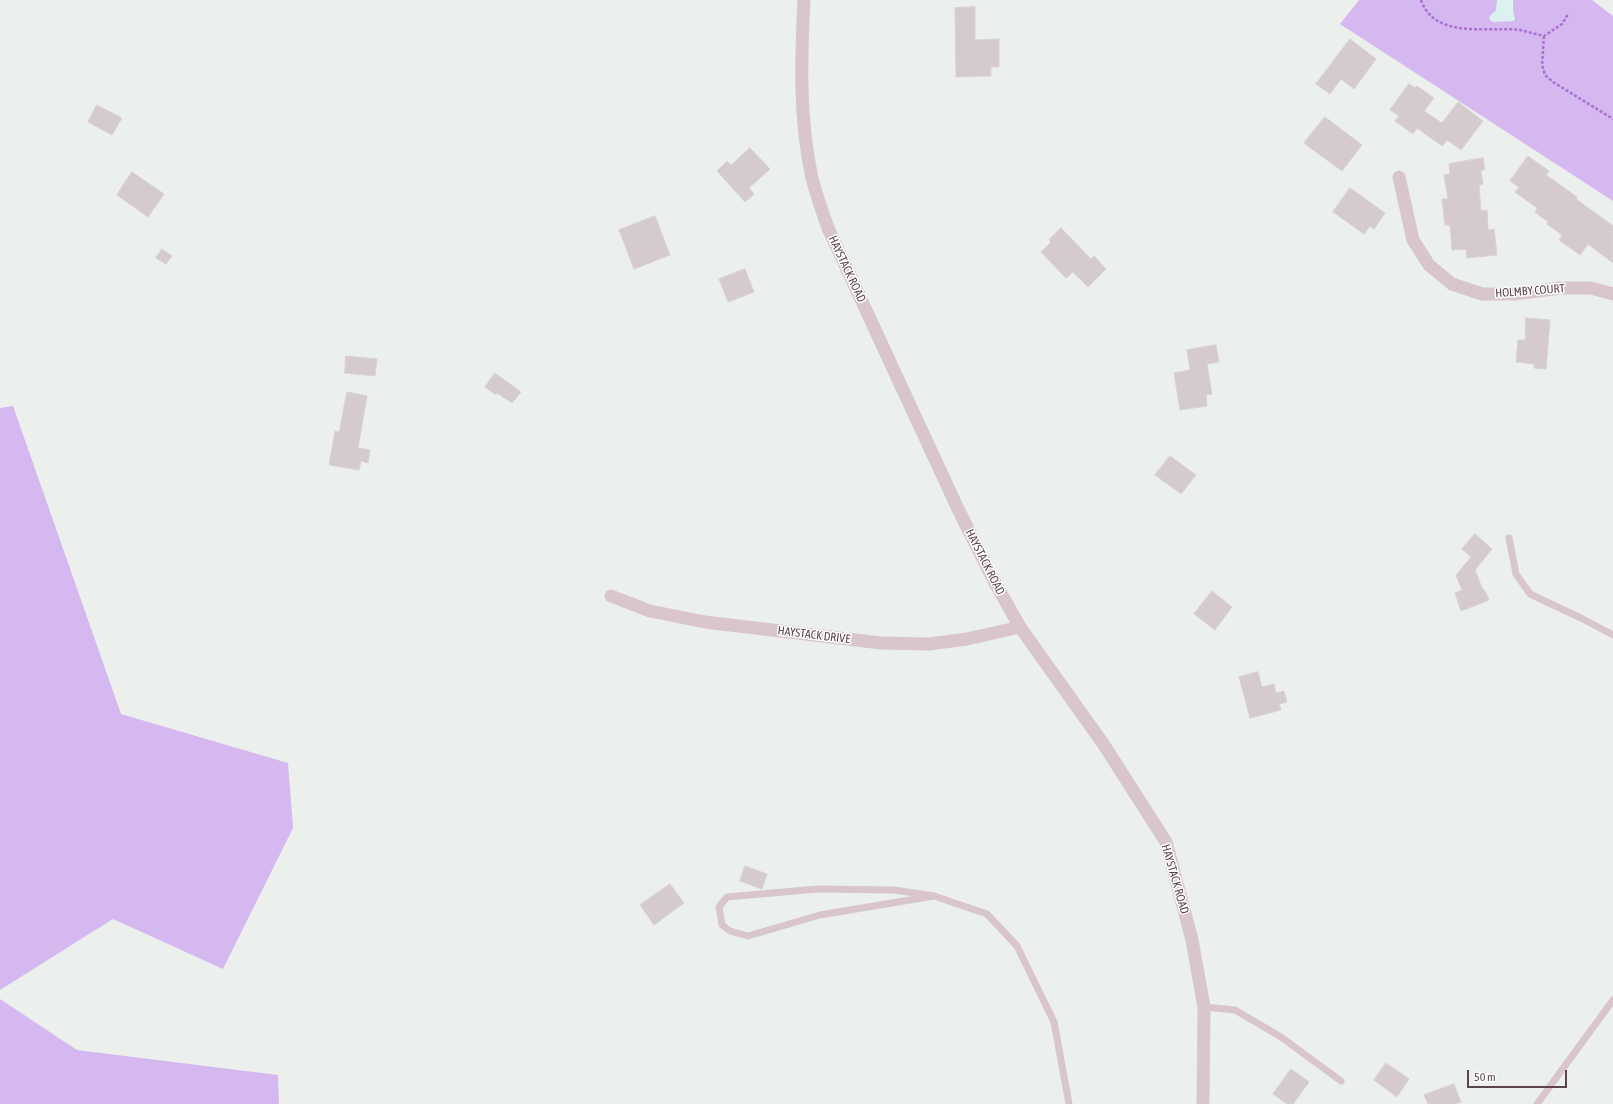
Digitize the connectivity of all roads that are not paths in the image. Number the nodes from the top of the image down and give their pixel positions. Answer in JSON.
{"nodes":[{"id":1,"x":804,"y":0,"type":"edge"},
{"id":2,"x":1399,"y":177,"type":"dead end"},
{"id":3,"x":1613,"y":294,"type":"edge"},
{"id":4,"x":1509,"y":538,"type":"dead end"},
{"id":5,"x":611,"y":596,"type":"dead end"},
{"id":6,"x":1020,"y":627,"type":"junction"},
{"id":7,"x":1613,"y":635,"type":"edge"},
{"id":8,"x":934,"y":896,"type":"junction"},
{"id":9,"x":1613,"y":1000,"type":"edge"},
{"id":10,"x":1204,"y":1007,"type":"junction"},
{"id":11,"x":1341,"y":1081,"type":"dead end"},
{"id":12,"x":1069,"y":1104,"type":"edge"},
{"id":13,"x":1203,"y":1104,"type":"edge"},
{"id":14,"x":1537,"y":1104,"type":"edge"}],
"edges":[{"from":1,"to":6,"type":"street","name":"HAYSTACK ROAD"},
{"from":2,"to":3,"type":"street","name":"HOLMBY COURT"},
{"from":4,"to":7,"type":"lane"},
{"from":5,"to":6,"type":"street","name":"HAYSTACK DRIVE"},
{"from":6,"to":10,"type":"street","name":"HAYSTACK ROAD"},
{"from":8,"to":8,"type":"lane"},
{"from":8,"to":12,"type":"lane"},
{"from":9,"to":14,"type":"lane"},
{"from":10,"to":11,"type":"lane"},
{"from":10,"to":13,"type":"street","name":"HAYSTACK ROAD"}]}
